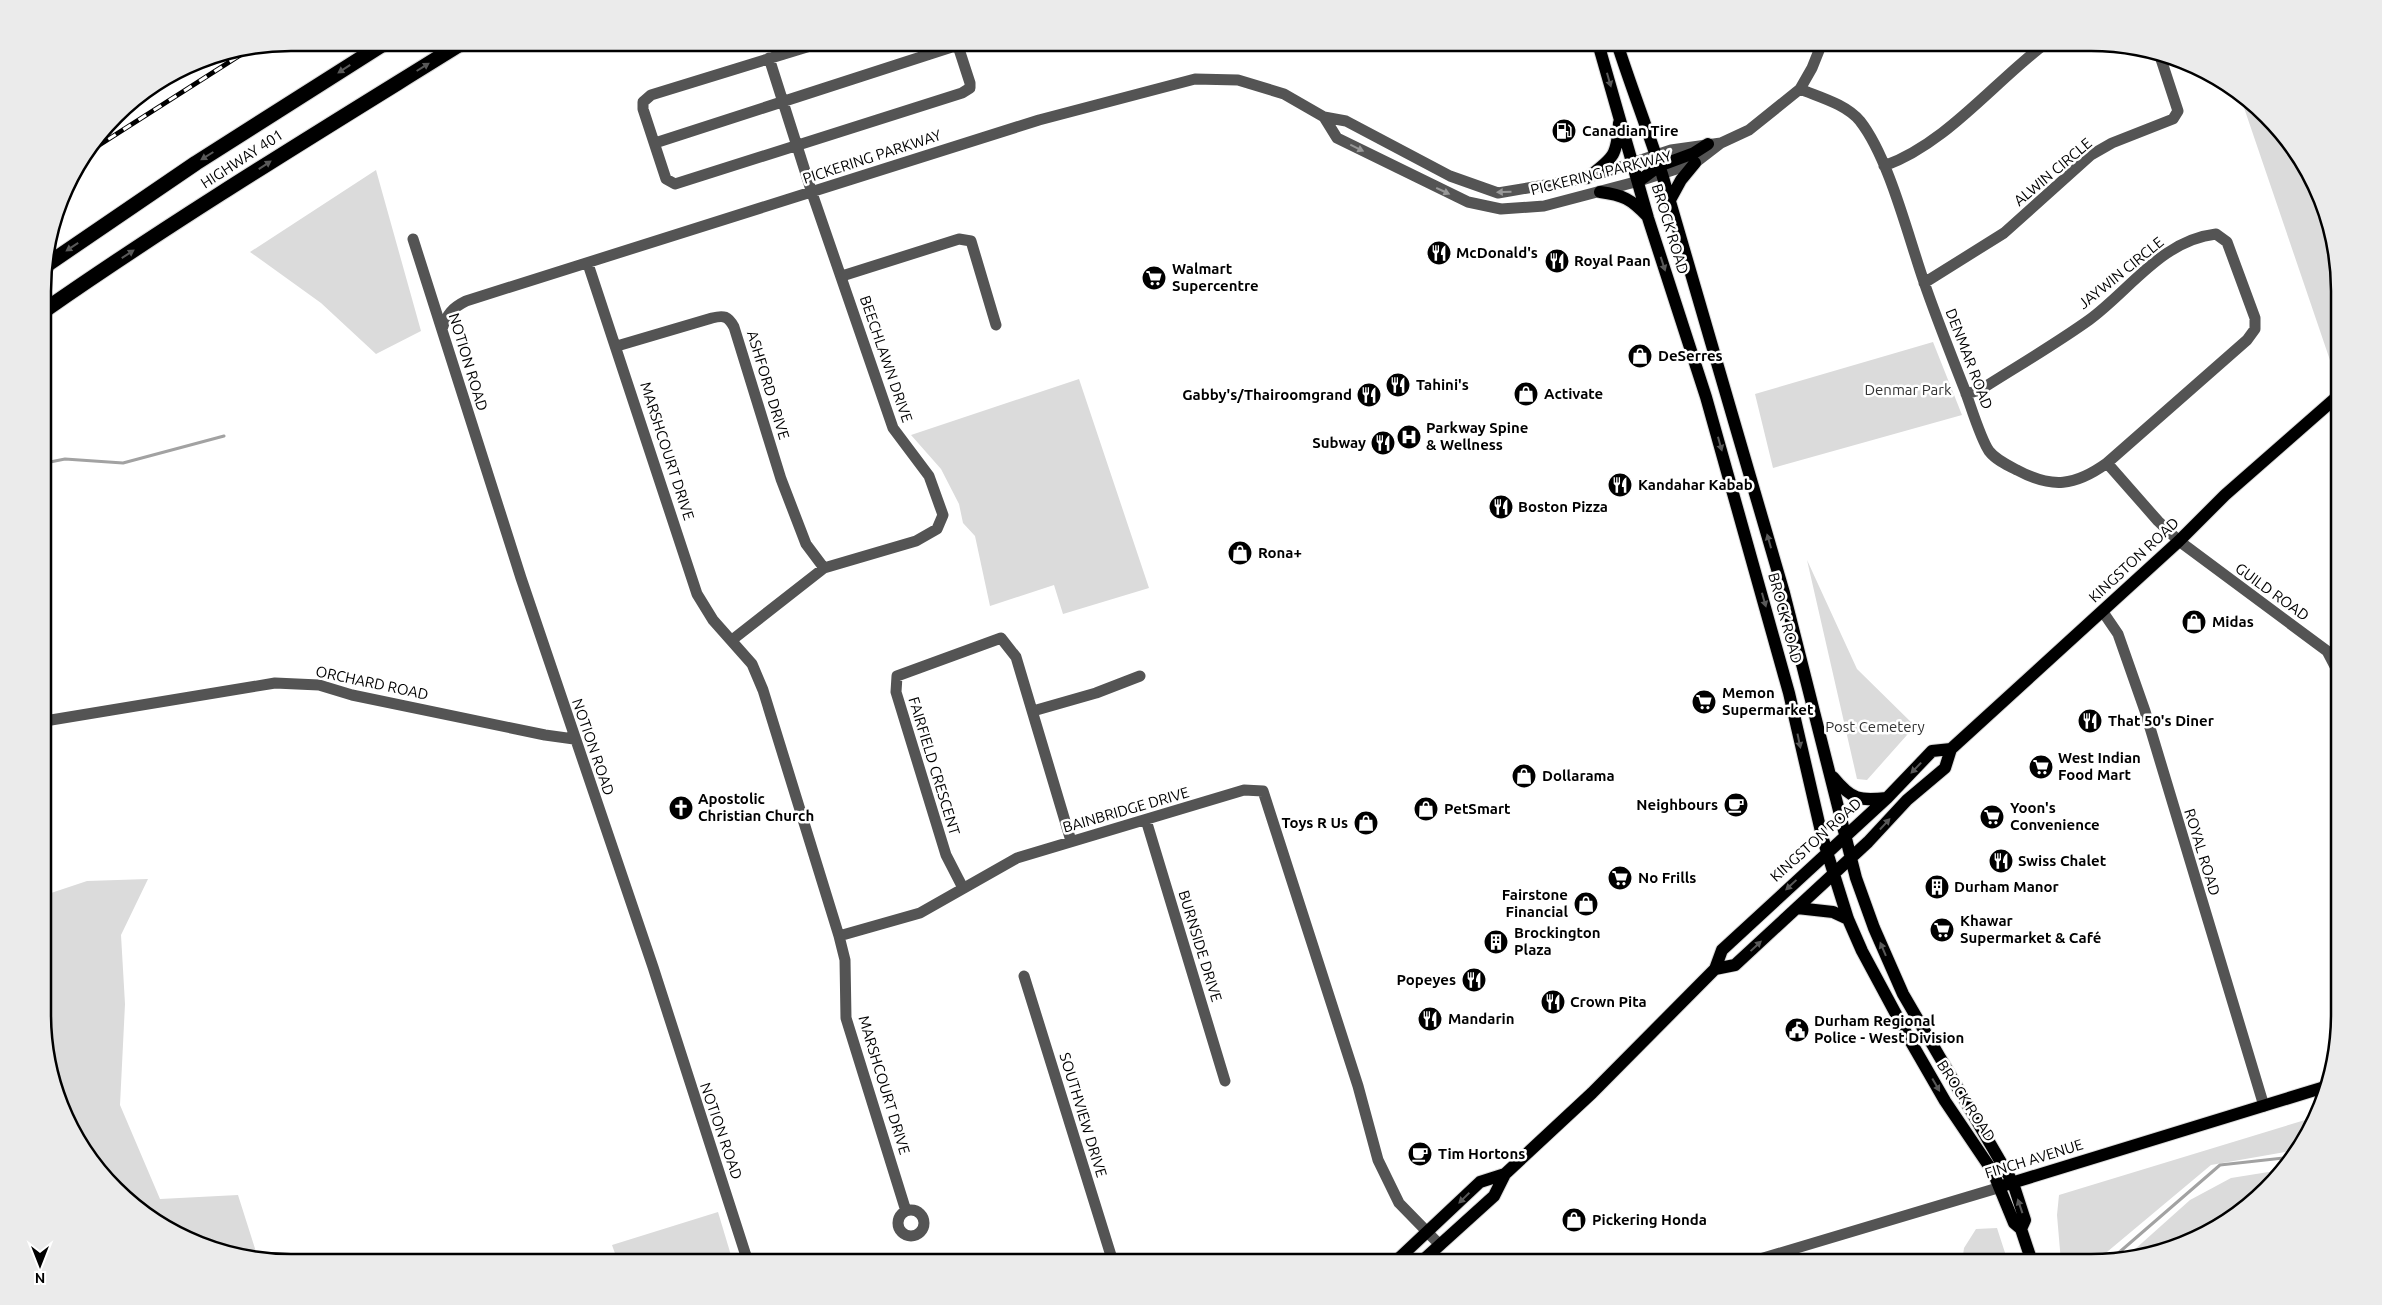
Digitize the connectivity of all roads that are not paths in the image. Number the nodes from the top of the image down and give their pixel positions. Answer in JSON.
{"nodes":[{"id":1,"x":371,"y":51,"type":"edge"},
{"id":2,"x":447,"y":51,"type":"edge"},
{"id":3,"x":791,"y":51,"type":"edge"},
{"id":4,"x":937,"y":51,"type":"edge"},
{"id":5,"x":960,"y":51,"type":"edge"},
{"id":6,"x":1601,"y":51,"type":"edge"},
{"id":7,"x":1620,"y":51,"type":"edge"},
{"id":8,"x":1818,"y":51,"type":"edge"},
{"id":9,"x":2036,"y":51,"type":"edge"},
{"id":10,"x":769,"y":58,"type":"junction"},
{"id":11,"x":2162,"y":62,"type":"edge"},
{"id":12,"x":1800,"y":89,"type":"junction"},
{"id":13,"x":783,"y":102,"type":"junction"},
{"id":14,"x":1324,"y":117,"type":"junction"},
{"id":15,"x":1620,"y":118,"type":"junction"},
{"id":16,"x":655,"y":143,"type":"junction"},
{"id":17,"x":1715,"y":143,"type":"junction"},
{"id":18,"x":796,"y":144,"type":"junction"},
{"id":19,"x":1406,"y":154,"type":"junction"},
{"id":20,"x":1634,"y":162,"type":"junction"},
{"id":21,"x":1695,"y":163,"type":"junction"},
{"id":22,"x":1659,"y":165,"type":"junction"},
{"id":23,"x":1884,"y":166,"type":"junction"},
{"id":24,"x":1400,"y":168,"type":"junction"},
{"id":25,"x":1587,"y":178,"type":"junction"},
{"id":26,"x":1639,"y":181,"type":"junction"},
{"id":27,"x":1600,"y":192,"type":"junction"},
{"id":28,"x":812,"y":193,"type":"junction"},
{"id":29,"x":1669,"y":202,"type":"junction"},
{"id":30,"x":1648,"y":218,"type":"junction"},
{"id":31,"x":413,"y":239,"type":"dead end"},
{"id":32,"x":53,"y":261,"type":"edge"},
{"id":33,"x":588,"y":264,"type":"junction"},
{"id":34,"x":842,"y":276,"type":"junction"},
{"id":35,"x":1924,"y":282,"type":"junction"},
{"id":36,"x":51,"y":306,"type":"edge"},
{"id":37,"x":996,"y":325,"type":"dead end"},
{"id":38,"x":442,"y":329,"type":"junction"},
{"id":39,"x":617,"y":346,"type":"junction"},
{"id":40,"x":1726,"y":392,"type":"junction"},
{"id":41,"x":1966,"y":394,"type":"junction"},
{"id":42,"x":1706,"y":397,"type":"junction"},
{"id":43,"x":2331,"y":402,"type":"edge"},
{"id":44,"x":2107,"y":463,"type":"junction"},
{"id":45,"x":2179,"y":541,"type":"junction"},
{"id":46,"x":824,"y":568,"type":"junction"},
{"id":47,"x":2103,"y":612,"type":"junction"},
{"id":48,"x":732,"y":640,"type":"junction"},
{"id":49,"x":2331,"y":660,"type":"edge"},
{"id":50,"x":1140,"y":676,"type":"dead end"},
{"id":51,"x":1034,"y":711,"type":"junction"},
{"id":52,"x":51,"y":720,"type":"edge"},
{"id":53,"x":574,"y":740,"type":"junction"},
{"id":54,"x":1951,"y":749,"type":"junction"},
{"id":55,"x":1831,"y":774,"type":"junction"},
{"id":56,"x":1887,"y":798,"type":"junction"},
{"id":57,"x":1146,"y":820,"type":"junction"},
{"id":58,"x":1845,"y":836,"type":"junction"},
{"id":59,"x":1071,"y":841,"type":"junction"},
{"id":60,"x":1827,"y":852,"type":"junction"},
{"id":61,"x":1850,"y":858,"type":"junction"},
{"id":62,"x":1833,"y":874,"type":"junction"},
{"id":63,"x":963,"y":888,"type":"junction"},
{"id":64,"x":1797,"y":908,"type":"junction"},
{"id":65,"x":1848,"y":919,"type":"junction"},
{"id":66,"x":839,"y":936,"type":"junction"},
{"id":67,"x":1715,"y":969,"type":"junction"},
{"id":68,"x":1024,"y":976,"type":"dead end"},
{"id":69,"x":1225,"y":1081,"type":"dead end"},
{"id":70,"x":2319,"y":1089,"type":"edge"},
{"id":71,"x":2264,"y":1106,"type":"junction"},
{"id":72,"x":1506,"y":1174,"type":"junction"},
{"id":73,"x":2007,"y":1185,"type":"junction"},
{"id":74,"x":906,"y":1211,"type":"dead end"},
{"id":75,"x":1428,"y":1232,"type":"junction"},
{"id":76,"x":1440,"y":1245,"type":"junction"},
{"id":77,"x":745,"y":1254,"type":"edge"},
{"id":78,"x":1111,"y":1254,"type":"edge"},
{"id":79,"x":1404,"y":1254,"type":"edge"},
{"id":80,"x":1430,"y":1254,"type":"edge"},
{"id":81,"x":1777,"y":1254,"type":"edge"},
{"id":82,"x":2029,"y":1254,"type":"edge"}],
"edges":[{"from":1,"to":32,"type":"highway","name":"HIGHWAY 401","one_way":true},
{"from":36,"to":2,"type":"highway","name":"HIGHWAY 401","one_way":true},
{"from":3,"to":10,"type":"street"},
{"from":4,"to":13,"type":"street"},
{"from":5,"to":18,"type":"street"},
{"from":6,"to":15,"type":"main road","name":"BROCK ROAD","one_way":true},
{"from":7,"to":22,"type":"main road","name":"BROCK ROAD"},
{"from":8,"to":12,"type":"street","name":"PICKERING PARKWAY"},
{"from":9,"to":23,"type":"street"},
{"from":10,"to":13,"type":"street","name":"BEECHLAWN DRIVE"},
{"from":10,"to":16,"type":"street"},
{"from":11,"to":35,"type":"street","name":"ALWIN CIRCLE"},
{"from":12,"to":17,"type":"street","name":"PICKERING PARKWAY"},
{"from":12,"to":23,"type":"street","name":"DENMAR ROAD"},
{"from":13,"to":16,"type":"street"},
{"from":13,"to":18,"type":"street","name":"BEECHLAWN DRIVE"},
{"from":14,"to":19,"type":"street","name":"PICKERING PARKWAY"},
{"from":14,"to":24,"type":"street","name":"PICKERING PARKWAY","one_way":true},
{"from":14,"to":28,"type":"street","name":"PICKERING PARKWAY"},
{"from":15,"to":20,"type":"main road","name":"BROCK ROAD"},
{"from":15,"to":25,"type":"main road"},
{"from":16,"to":18,"type":"street"},
{"from":17,"to":21,"type":"street","name":"PICKERING PARKWAY"},
{"from":17,"to":22,"type":"main road"},
{"from":18,"to":28,"type":"street","name":"BEECHLAWN DRIVE"},
{"from":19,"to":24,"type":"street"},
{"from":25,"to":19,"type":"street","name":"PICKERING PARKWAY","one_way":true},
{"from":20,"to":22,"type":"street","name":"PICKERING PARKWAY"},
{"from":20,"to":25,"type":"street","name":"PICKERING PARKWAY"},
{"from":20,"to":26,"type":"main road","name":"BROCK ROAD"},
{"from":21,"to":22,"type":"street","name":"PICKERING PARKWAY"},
{"from":21,"to":29,"type":"main road"},
{"from":22,"to":26,"type":"main road"},
{"from":22,"to":29,"type":"main road","name":"BROCK ROAD"},
{"from":23,"to":35,"type":"street","name":"DENMAR ROAD"},
{"from":24,"to":27,"type":"street","name":"PICKERING PARKWAY","one_way":true},
{"from":26,"to":27,"type":"street","name":"PICKERING PARKWAY"},
{"from":26,"to":30,"type":"main road","name":"BROCK ROAD"},
{"from":27,"to":30,"type":"main road"},
{"from":28,"to":33,"type":"street","name":"PICKERING PARKWAY"},
{"from":28,"to":34,"type":"street","name":"BEECHLAWN DRIVE"},
{"from":29,"to":40,"type":"main road","name":"BROCK ROAD"},
{"from":30,"to":42,"type":"main road","name":"BROCK ROAD","one_way":true},
{"from":31,"to":38,"type":"street","name":"NOTION ROAD"},
{"from":33,"to":38,"type":"street","name":"PICKERING PARKWAY"},
{"from":33,"to":39,"type":"street","name":"MARSHCOURT DRIVE"},
{"from":34,"to":37,"type":"street"},
{"from":34,"to":46,"type":"street","name":"BEECHLAWN DRIVE"},
{"from":35,"to":41,"type":"street","name":"DENMAR ROAD"},
{"from":38,"to":53,"type":"street","name":"NOTION ROAD"},
{"from":39,"to":46,"type":"street","name":"ASHFORD DRIVE"},
{"from":39,"to":48,"type":"street","name":"MARSHCOURT DRIVE"},
{"from":40,"to":42,"type":"main road"},
{"from":55,"to":40,"type":"main road","name":"BROCK ROAD","one_way":true},
{"from":41,"to":44,"type":"street","name":"DENMAR ROAD"},
{"from":41,"to":44,"type":"street","name":"JAYWIN CIRCLE"},
{"from":42,"to":60,"type":"main road","name":"BROCK ROAD","one_way":true},
{"from":43,"to":45,"type":"main road","name":"KINGSTON ROAD"},
{"from":44,"to":45,"type":"street"},
{"from":45,"to":47,"type":"main road","name":"KINGSTON ROAD"},
{"from":45,"to":49,"type":"street","name":"GUILD ROAD"},
{"from":46,"to":48,"type":"street","name":"BEECHLAWN DRIVE"},
{"from":47,"to":54,"type":"main road","name":"KINGSTON ROAD"},
{"from":47,"to":71,"type":"street","name":"ROYAL ROAD"},
{"from":48,"to":66,"type":"street"},
{"from":50,"to":51,"type":"street"},
{"from":51,"to":59,"type":"street","name":"FAIRFIELD CRESCENT"},
{"from":51,"to":63,"type":"street","name":"FAIRFIELD CRESCENT"},
{"from":52,"to":53,"type":"street","name":"ORCHARD ROAD"},
{"from":53,"to":77,"type":"street","name":"NOTION ROAD"},
{"from":54,"to":56,"type":"main road","name":"KINGSTON ROAD","one_way":true},
{"from":61,"to":54,"type":"main road","name":"KINGSTON ROAD","one_way":true},
{"from":55,"to":56,"type":"main road"},
{"from":55,"to":58,"type":"main road","name":"BROCK ROAD"},
{"from":56,"to":58,"type":"main road","name":"KINGSTON ROAD"},
{"from":57,"to":59,"type":"street","name":"BAINBRIDGE DRIVE"},
{"from":57,"to":69,"type":"street","name":"BURNSIDE DRIVE"},
{"from":57,"to":75,"type":"street","name":"BAINBRIDGE DRIVE"},
{"from":58,"to":60,"type":"main road","name":"KINGSTON ROAD"},
{"from":58,"to":61,"type":"main road","name":"BROCK ROAD"},
{"from":59,"to":63,"type":"street","name":"BAINBRIDGE DRIVE"},
{"from":60,"to":62,"type":"main road","name":"BROCK ROAD"},
{"from":60,"to":67,"type":"main road","name":"KINGSTON ROAD","one_way":true},
{"from":61,"to":62,"type":"main road","name":"KINGSTON ROAD"},
{"from":73,"to":61,"type":"main road","name":"BROCK ROAD","one_way":true},
{"from":62,"to":64,"type":"main road","name":"KINGSTON ROAD"},
{"from":62,"to":65,"type":"main road","name":"BROCK ROAD"},
{"from":63,"to":66,"type":"street","name":"BAINBRIDGE DRIVE"},
{"from":64,"to":65,"type":"main road"},
{"from":67,"to":64,"type":"main road","name":"KINGSTON ROAD","one_way":true},
{"from":65,"to":73,"type":"main road","name":"BROCK ROAD","one_way":true},
{"from":66,"to":74,"type":"street","name":"MARSHCOURT DRIVE"},
{"from":67,"to":72,"type":"main road","name":"KINGSTON ROAD"},
{"from":68,"to":78,"type":"street","name":"SOUTHVIEW DRIVE"},
{"from":70,"to":71,"type":"main road","name":"FINCH AVENUE"},
{"from":71,"to":73,"type":"main road","name":"FINCH AVENUE"},
{"from":72,"to":75,"type":"main road","name":"KINGSTON ROAD","one_way":true},
{"from":72,"to":76,"type":"main road","name":"KINGSTON ROAD"},
{"from":73,"to":81,"type":"street","name":"FINCH AVENUE"},
{"from":73,"to":82,"type":"main road","name":"BROCK ROAD"},
{"from":75,"to":76,"type":"street","name":"BAINBRIDGE DRIVE"},
{"from":75,"to":79,"type":"main road","name":"KINGSTON ROAD"},
{"from":76,"to":80,"type":"main road","name":"KINGSTON ROAD"}]}
